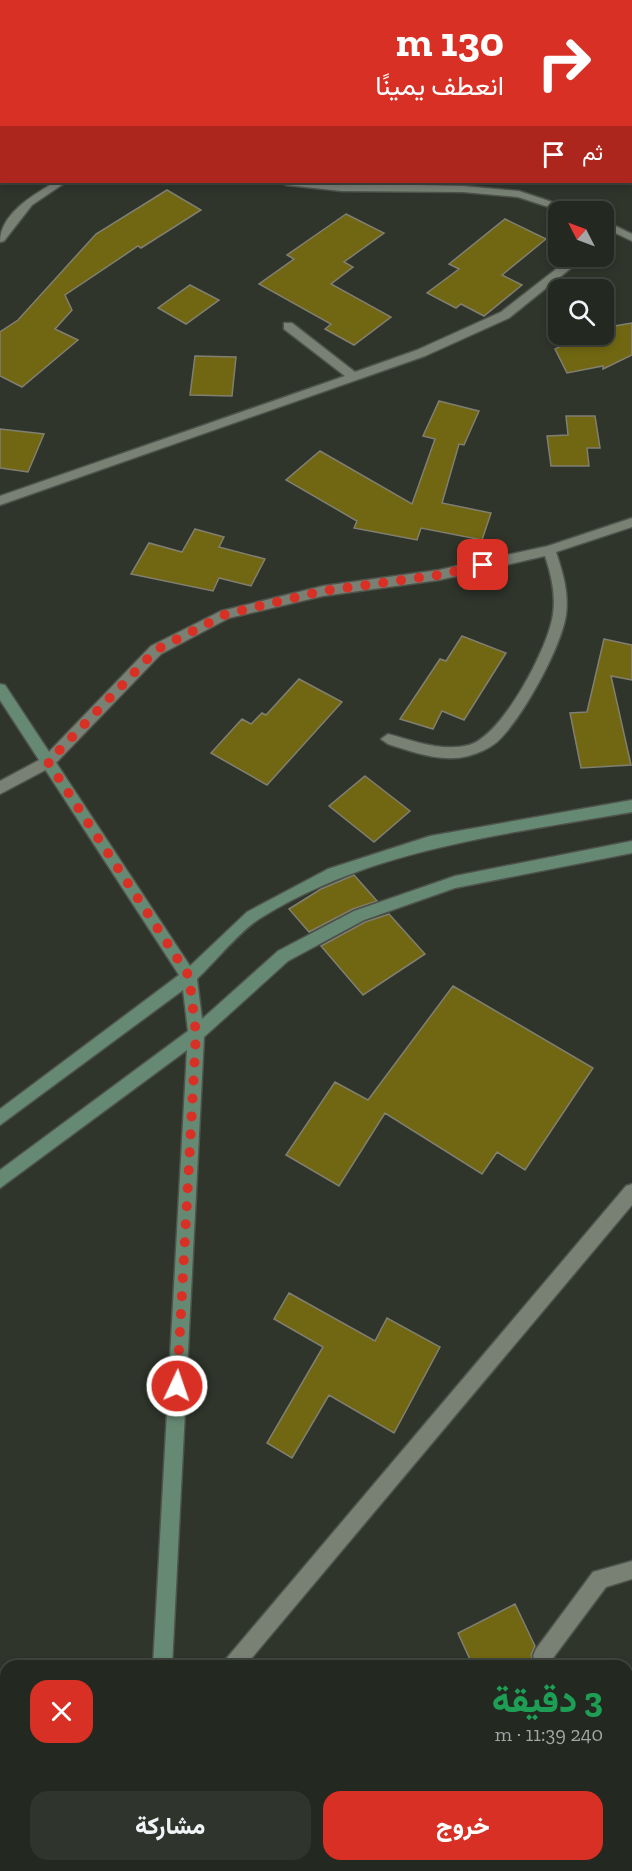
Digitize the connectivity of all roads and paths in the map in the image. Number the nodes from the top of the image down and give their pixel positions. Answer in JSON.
{"nodes":[{"id":1,"x":59,"y":183,"type":"edge"},
{"id":2,"x":295,"y":183,"type":"edge"},
{"id":3,"x":548,"y":203,"type":"edge"},
{"id":4,"x":616,"y":230,"type":"edge"},
{"id":5,"x":632,"y":238,"type":"edge"},
{"id":6,"x":0,"y":239,"type":"edge"},
{"id":7,"x":567,"y":267,"type":"edge"},
{"id":8,"x":288,"y":326,"type":"dead end"},
{"id":9,"x":354,"y":376,"type":"junction"},
{"id":10,"x":0,"y":501,"type":"edge"},
{"id":11,"x":632,"y":522,"type":"edge"},
{"id":12,"x":549,"y":550,"type":"junction"},
{"id":13,"x":0,"y":689,"type":"edge"},
{"id":14,"x":388,"y":740,"type":"dead end"},
{"id":15,"x":48,"y":762,"type":"junction"},
{"id":16,"x":0,"y":788,"type":"edge"},
{"id":17,"x":632,"y":806,"type":"edge"},
{"id":18,"x":632,"y":847,"type":"edge"},
{"id":19,"x":189,"y":976,"type":"junction"},
{"id":20,"x":196,"y":1034,"type":"junction"},
{"id":21,"x":0,"y":1118,"type":"edge"},
{"id":22,"x":0,"y":1180,"type":"edge"},
{"id":23,"x":632,"y":1192,"type":"edge"},
{"id":24,"x":632,"y":1570,"type":"edge"},
{"id":25,"x":163,"y":1660,"type":"edge"},
{"id":26,"x":238,"y":1660,"type":"edge"},
{"id":27,"x":544,"y":1660,"type":"edge"}],
"edges":[{"from":1,"to":6,"type":"street"},
{"from":2,"to":3,"type":"street"},
{"from":4,"to":5,"type":"street"},
{"from":7,"to":9,"type":"street"},
{"from":8,"to":9,"type":"street"},
{"from":9,"to":10,"type":"street"},
{"from":11,"to":12,"type":"street"},
{"from":12,"to":14,"type":"street"},
{"from":12,"to":15,"type":"street"},
{"from":13,"to":15,"type":"main road"},
{"from":15,"to":16,"type":"street"},
{"from":15,"to":19,"type":"main road"},
{"from":17,"to":19,"type":"main road"},
{"from":18,"to":20,"type":"main road"},
{"from":19,"to":20,"type":"main road"},
{"from":19,"to":21,"type":"main road"},
{"from":20,"to":22,"type":"main road"},
{"from":20,"to":25,"type":"main road"},
{"from":23,"to":26,"type":"street"},
{"from":24,"to":27,"type":"street"}]}
